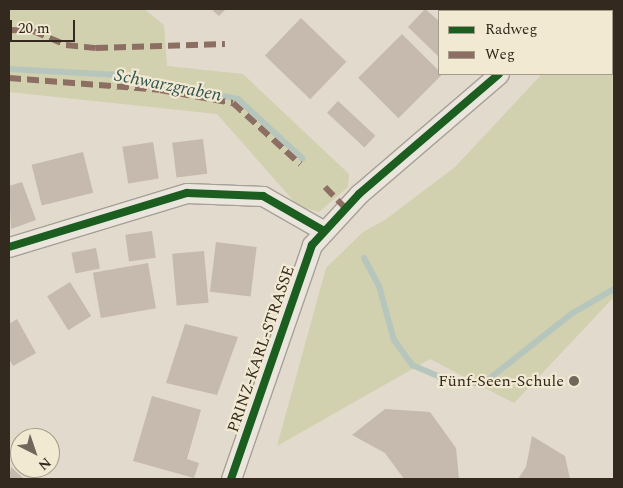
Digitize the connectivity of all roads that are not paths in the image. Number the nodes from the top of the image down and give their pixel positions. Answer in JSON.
{"nodes":[{"id":1,"x":498,"y":75,"type":"edge"},
{"id":2,"x":324,"y":232,"type":"junction"},
{"id":3,"x":9,"y":246,"type":"edge"},
{"id":4,"x":231,"y":479,"type":"edge"}],
"edges":[{"from":1,"to":2,"type":"street","name":"PRINZ-KARL-STRASSE"},
{"from":2,"to":3,"type":"street"},
{"from":2,"to":4,"type":"street","name":"PRINZ-KARL-STRASSE"}]}
